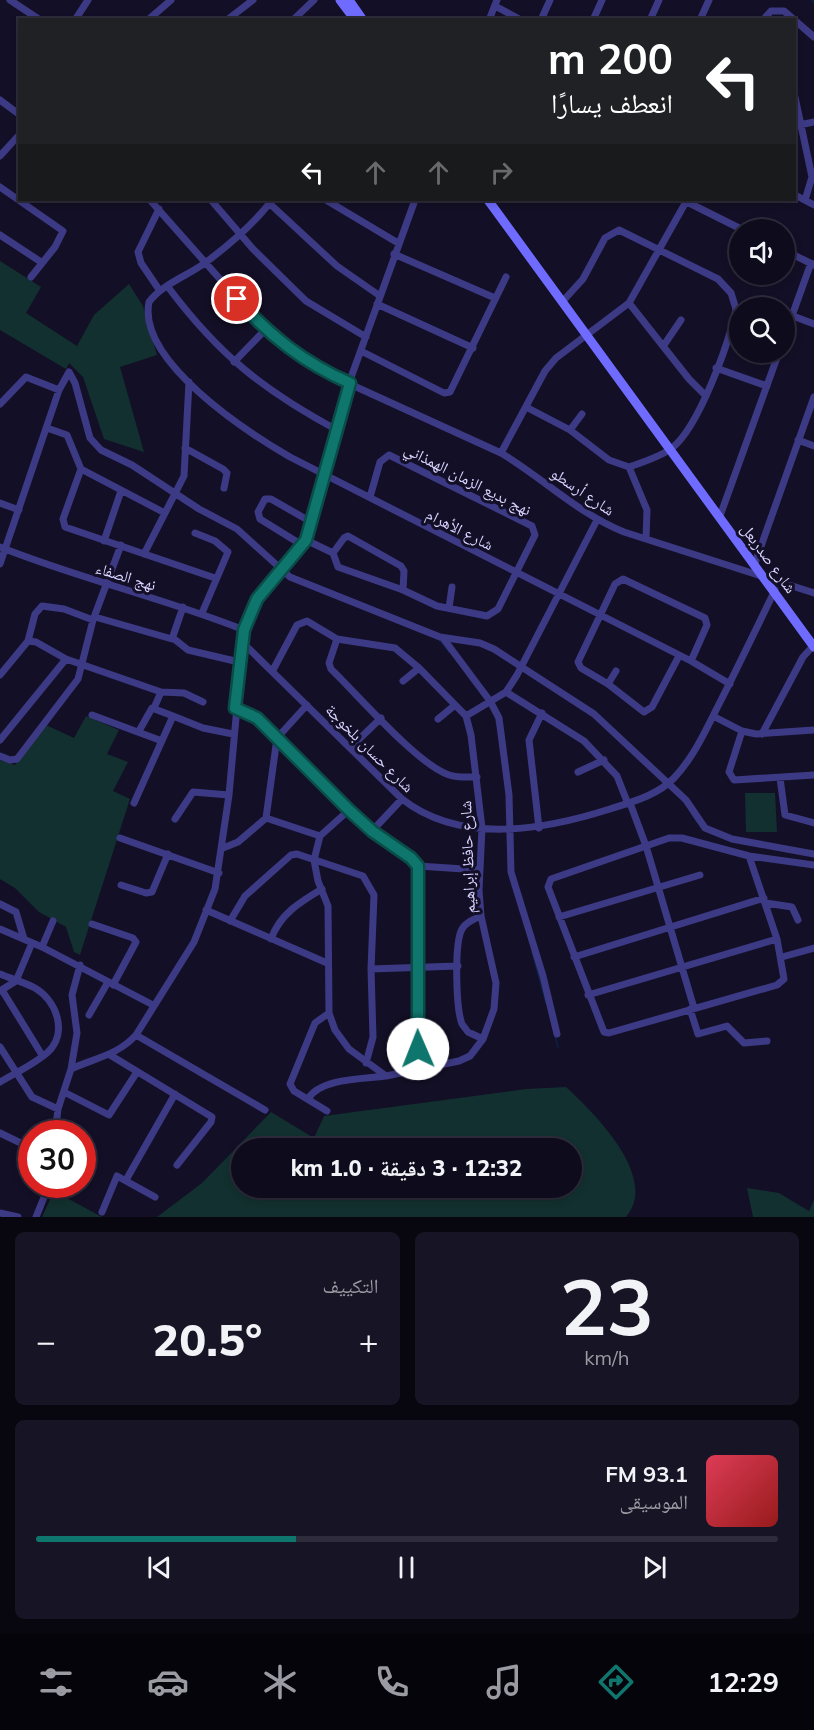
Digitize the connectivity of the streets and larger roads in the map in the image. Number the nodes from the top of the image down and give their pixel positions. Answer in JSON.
{"nodes":[{"id":1,"x":10,"y":0,"type":"edge"},
{"id":2,"x":88,"y":0,"type":"edge"},
{"id":3,"x":171,"y":0,"type":"edge"},
{"id":4,"x":253,"y":0,"type":"edge"},
{"id":5,"x":314,"y":0,"type":"edge"},
{"id":6,"x":340,"y":0,"type":"edge"},
{"id":7,"x":349,"y":0,"type":"edge"},
{"id":8,"x":550,"y":0,"type":"edge"},
{"id":9,"x":602,"y":0,"type":"edge"},
{"id":10,"x":659,"y":0,"type":"edge"},
{"id":11,"x":709,"y":0,"type":"edge"},
{"id":12,"x":496,"y":3,"type":"edge"},
{"id":13,"x":302,"y":16,"type":"edge"},
{"id":14,"x":37,"y":18,"type":"edge"},
{"id":15,"x":76,"y":18,"type":"edge"},
{"id":16,"x":149,"y":18,"type":"edge"},
{"id":17,"x":233,"y":18,"type":"edge"},
{"id":18,"x":354,"y":18,"type":"edge"},
{"id":19,"x":362,"y":18,"type":"edge"},
{"id":20,"x":490,"y":18,"type":"edge"},
{"id":21,"x":518,"y":18,"type":"edge"},
{"id":22,"x":542,"y":18,"type":"edge"},
{"id":23,"x":594,"y":18,"type":"edge"},
{"id":24,"x":651,"y":18,"type":"edge"},
{"id":25,"x":701,"y":18,"type":"edge"},
{"id":26,"x":765,"y":18,"type":"edge"},
{"id":27,"x":793,"y":18,"type":"edge"},
{"id":28,"x":796,"y":21,"type":"edge"},
{"id":29,"x":813,"y":34,"type":"edge"},
{"id":30,"x":0,"y":100,"type":"edge"},
{"id":31,"x":796,"y":107,"type":"edge"},
{"id":32,"x":18,"y":114,"type":"edge"},
{"id":33,"x":814,"y":122,"type":"edge"},
{"id":34,"x":798,"y":125,"type":"edge"},
{"id":35,"x":18,"y":136,"type":"edge"},
{"id":36,"x":0,"y":156,"type":"edge"},
{"id":37,"x":0,"y":187,"type":"edge"},
{"id":38,"x":796,"y":196,"type":"edge"},
{"id":39,"x":18,"y":200,"type":"edge"},
{"id":40,"x":20,"y":201,"type":"edge"},
{"id":41,"x":151,"y":201,"type":"edge"},
{"id":42,"x":212,"y":201,"type":"edge"},
{"id":43,"x":271,"y":201,"type":"edge"},
{"id":44,"x":328,"y":201,"type":"edge"},
{"id":45,"x":415,"y":201,"type":"edge"},
{"id":46,"x":489,"y":201,"type":"edge"},
{"id":47,"x":496,"y":201,"type":"edge"},
{"id":48,"x":684,"y":201,"type":"edge"},
{"id":49,"x":687,"y":201,"type":"edge"},
{"id":50,"x":805,"y":201,"type":"junction"},
{"id":51,"x":814,"y":205,"type":"edge"},
{"id":52,"x":159,"y":209,"type":"junction"},
{"id":53,"x":729,"y":223,"type":"edge"},
{"id":54,"x":240,"y":234,"type":"junction"},
{"id":55,"x":0,"y":235,"type":"edge"},
{"id":56,"x":398,"y":243,"type":"junction"},
{"id":57,"x":660,"y":250,"type":"junction"},
{"id":58,"x":394,"y":254,"type":"junction"},
{"id":59,"x":795,"y":255,"type":"edge"},
{"id":60,"x":41,"y":262,"type":"junction"},
{"id":61,"x":205,"y":263,"type":"junction"},
{"id":62,"x":813,"y":264,"type":"edge"},
{"id":63,"x":31,"y":277,"type":"dead end"},
{"id":64,"x":506,"y":277,"type":"dead end"},
{"id":65,"x":168,"y":287,"type":"junction"},
{"id":66,"x":160,"y":291,"type":"junction"},
{"id":67,"x":495,"y":298,"type":"junction"},
{"id":68,"x":565,"y":299,"type":"junction"},
{"id":69,"x":378,"y":300,"type":"junction"},
{"id":70,"x":629,"y":303,"type":"junction"},
{"id":71,"x":795,"y":311,"type":"edge"},
{"id":72,"x":795,"y":317,"type":"edge"},
{"id":73,"x":681,"y":320,"type":"dead end"},
{"id":74,"x":814,"y":324,"type":"edge"},
{"id":75,"x":265,"y":330,"type":"junction"},
{"id":76,"x":590,"y":334,"type":"junction"},
{"id":77,"x":366,"y":336,"type":"junction"},
{"id":78,"x":664,"y":345,"type":"junction"},
{"id":79,"x":473,"y":348,"type":"junction"},
{"id":80,"x":361,"y":351,"type":"junction"},
{"id":81,"x":234,"y":362,"type":"junction"},
{"id":82,"x":775,"y":363,"type":"edge"},
{"id":83,"x":716,"y":368,"type":"junction"},
{"id":84,"x":189,"y":382,"type":"junction"},
{"id":85,"x":350,"y":383,"type":"junction"},
{"id":86,"x":767,"y":386,"type":"junction"},
{"id":87,"x":59,"y":390,"type":"junction"},
{"id":88,"x":706,"y":396,"type":"junction"},
{"id":89,"x":814,"y":397,"type":"edge"},
{"id":90,"x":0,"y":404,"type":"edge"},
{"id":91,"x":526,"y":407,"type":"junction"},
{"id":92,"x":582,"y":414,"type":"dead end"},
{"id":93,"x":47,"y":428,"type":"junction"},
{"id":94,"x":337,"y":430,"type":"junction"},
{"id":95,"x":570,"y":430,"type":"junction"},
{"id":96,"x":798,"y":440,"type":"junction"},
{"id":97,"x":814,"y":446,"type":"edge"},
{"id":98,"x":185,"y":448,"type":"junction"},
{"id":99,"x":672,"y":448,"type":"junction"},
{"id":100,"x":501,"y":453,"type":"junction"},
{"id":101,"x":629,"y":467,"type":"junction"},
{"id":102,"x":81,"y":468,"type":"junction"},
{"id":103,"x":325,"y":474,"type":"junction"},
{"id":104,"x":224,"y":488,"type":"dead end"},
{"id":105,"x":122,"y":491,"type":"junction"},
{"id":106,"x":174,"y":493,"type":"junction"},
{"id":107,"x":370,"y":497,"type":"junction"},
{"id":108,"x":0,"y":503,"type":"edge"},
{"id":109,"x":19,"y":510,"type":"junction"},
{"id":110,"x":164,"y":512,"type":"junction"},
{"id":111,"x":721,"y":514,"type":"junction"},
{"id":112,"x":597,"y":520,"type":"junction"},
{"id":113,"x":311,"y":522,"type":"junction"},
{"id":114,"x":195,"y":533,"type":"dead end"},
{"id":115,"x":645,"y":538,"type":"junction"},
{"id":116,"x":104,"y":540,"type":"junction"},
{"id":117,"x":304,"y":543,"type":"junction"},
{"id":118,"x":121,"y":545,"type":"junction"},
{"id":119,"x":2,"y":548,"type":"edge"},
{"id":120,"x":333,"y":553,"type":"junction"},
{"id":121,"x":144,"y":554,"type":"junction"},
{"id":122,"x":755,"y":561,"type":"junction"},
{"id":123,"x":0,"y":564,"type":"edge"},
{"id":124,"x":280,"y":571,"type":"junction"},
{"id":125,"x":516,"y":573,"type":"junction"},
{"id":126,"x":215,"y":578,"type":"junction"},
{"id":127,"x":767,"y":578,"type":"junction"},
{"id":128,"x":108,"y":584,"type":"junction"},
{"id":129,"x":452,"y":587,"type":"dead end"},
{"id":130,"x":403,"y":590,"type":"junction"},
{"id":131,"x":775,"y":590,"type":"junction"},
{"id":132,"x":814,"y":593,"type":"edge"},
{"id":133,"x":559,"y":595,"type":"junction"},
{"id":134,"x":183,"y":607,"type":"junction"},
{"id":135,"x":449,"y":608,"type":"junction"},
{"id":136,"x":202,"y":613,"type":"junction"},
{"id":137,"x":598,"y":615,"type":"junction"},
{"id":138,"x":94,"y":619,"type":"junction"},
{"id":139,"x":244,"y":630,"type":"junction"},
{"id":140,"x":172,"y":638,"type":"junction"},
{"id":141,"x":443,"y":638,"type":"junction"},
{"id":142,"x":337,"y":639,"type":"junction"},
{"id":143,"x":28,"y":641,"type":"junction"},
{"id":144,"x":241,"y":641,"type":"junction"},
{"id":145,"x":814,"y":645,"type":"edge"},
{"id":146,"x":679,"y":656,"type":"junction"},
{"id":147,"x":66,"y":659,"type":"junction"},
{"id":148,"x":691,"y":661,"type":"junction"},
{"id":149,"x":239,"y":662,"type":"junction"},
{"id":150,"x":81,"y":664,"type":"junction"},
{"id":151,"x":522,"y":665,"type":"junction"},
{"id":152,"x":419,"y":668,"type":"junction"},
{"id":153,"x":2,"y":670,"type":"edge"},
{"id":154,"x":273,"y":670,"type":"junction"},
{"id":155,"x":616,"y":671,"type":"dead end"},
{"id":156,"x":403,"y":681,"type":"dead end"},
{"id":157,"x":608,"y":684,"type":"junction"},
{"id":158,"x":730,"y":684,"type":"junction"},
{"id":159,"x":161,"y":692,"type":"junction"},
{"id":160,"x":506,"y":692,"type":"junction"},
{"id":161,"x":490,"y":701,"type":"junction"},
{"id":162,"x":203,"y":702,"type":"dead end"},
{"id":163,"x":307,"y":705,"type":"junction"},
{"id":164,"x":455,"y":705,"type":"junction"},
{"id":165,"x":154,"y":708,"type":"junction"},
{"id":166,"x":235,"y":708,"type":"junction"},
{"id":167,"x":542,"y":713,"type":"junction"},
{"id":168,"x":92,"y":715,"type":"dead end"},
{"id":169,"x":173,"y":716,"type":"junction"},
{"id":170,"x":466,"y":716,"type":"junction"},
{"id":171,"x":713,"y":716,"type":"junction"},
{"id":172,"x":381,"y":718,"type":"junction"},
{"id":173,"x":438,"y":719,"type":"dead end"},
{"id":174,"x":814,"y":730,"type":"edge"},
{"id":175,"x":140,"y":731,"type":"junction"},
{"id":176,"x":742,"y":731,"type":"junction"},
{"id":177,"x":233,"y":734,"type":"junction"},
{"id":178,"x":762,"y":734,"type":"junction"},
{"id":179,"x":277,"y":738,"type":"junction"},
{"id":180,"x":0,"y":740,"type":"edge"},
{"id":181,"x":162,"y":741,"type":"junction"},
{"id":182,"x":351,"y":747,"type":"junction"},
{"id":183,"x":0,"y":756,"type":"edge"},
{"id":184,"x":604,"y":760,"type":"junction"},
{"id":185,"x":578,"y":772,"type":"dead end"},
{"id":186,"x":814,"y":775,"type":"edge"},
{"id":187,"x":477,"y":777,"type":"junction"},
{"id":188,"x":780,"y":778,"type":"junction"},
{"id":189,"x":669,"y":783,"type":"junction"},
{"id":190,"x":229,"y":795,"type":"junction"},
{"id":191,"x":402,"y":799,"type":"junction"},
{"id":192,"x":134,"y":802,"type":"dead end"},
{"id":193,"x":629,"y":803,"type":"junction"},
{"id":194,"x":349,"y":810,"type":"junction"},
{"id":195,"x":267,"y":818,"type":"junction"},
{"id":196,"x":175,"y":819,"type":"dead end"},
{"id":197,"x":814,"y":823,"type":"edge"},
{"id":198,"x":482,"y":828,"type":"junction"},
{"id":199,"x":510,"y":828,"type":"junction"},
{"id":200,"x":539,"y":828,"type":"junction"},
{"id":201,"x":372,"y":831,"type":"junction"},
{"id":202,"x":320,"y":836,"type":"junction"},
{"id":203,"x":120,"y":838,"type":"dead end"},
{"id":204,"x":646,"y":846,"type":"junction"},
{"id":205,"x":223,"y":848,"type":"junction"},
{"id":206,"x":168,"y":854,"type":"junction"},
{"id":207,"x":814,"y":854,"type":"edge"},
{"id":208,"x":749,"y":856,"type":"junction"},
{"id":209,"x":314,"y":860,"type":"junction"},
{"id":210,"x":814,"y":865,"type":"edge"},
{"id":211,"x":418,"y":866,"type":"junction"},
{"id":212,"x":479,"y":870,"type":"junction"},
{"id":213,"x":219,"y":873,"type":"junction"},
{"id":214,"x":700,"y":875,"type":"dead end"},
{"id":215,"x":122,"y":885,"type":"dead end"},
{"id":216,"x":657,"y":888,"type":"junction"},
{"id":217,"x":322,"y":890,"type":"junction"},
{"id":218,"x":765,"y":901,"type":"junction"},
{"id":219,"x":0,"y":904,"type":"edge"},
{"id":220,"x":206,"y":910,"type":"junction"},
{"id":221,"x":481,"y":916,"type":"junction"},
{"id":222,"x":559,"y":917,"type":"junction"},
{"id":223,"x":798,"y":920,"type":"dead end"},
{"id":224,"x":53,"y":921,"type":"dead end"},
{"id":225,"x":230,"y":921,"type":"junction"},
{"id":226,"x":92,"y":924,"type":"dead end"},
{"id":227,"x":669,"y":927,"type":"junction"},
{"id":228,"x":0,"y":929,"type":"edge"},
{"id":229,"x":24,"y":939,"type":"junction"},
{"id":230,"x":271,"y":939,"type":"junction"},
{"id":231,"x":777,"y":939,"type":"junction"},
{"id":232,"x":32,"y":943,"type":"junction"},
{"id":233,"x":42,"y":946,"type":"junction"},
{"id":234,"x":814,"y":948,"type":"edge"},
{"id":235,"x":574,"y":957,"type":"junction"},
{"id":236,"x":782,"y":957,"type":"junction"},
{"id":237,"x":327,"y":963,"type":"junction"},
{"id":238,"x":80,"y":965,"type":"junction"},
{"id":239,"x":458,"y":966,"type":"junction"},
{"id":240,"x":417,"y":968,"type":"junction"},
{"id":241,"x":682,"y":968,"type":"junction"},
{"id":242,"x":371,"y":969,"type":"junction"},
{"id":243,"x":0,"y":974,"type":"edge"},
{"id":244,"x":16,"y":981,"type":"junction"},
{"id":245,"x":111,"y":983,"type":"junction"},
{"id":246,"x":1,"y":990,"type":"edge"},
{"id":247,"x":588,"y":995,"type":"junction"},
{"id":248,"x":153,"y":1005,"type":"junction"},
{"id":249,"x":692,"y":1008,"type":"junction"},
{"id":250,"x":329,"y":1013,"type":"junction"},
{"id":251,"x":89,"y":1015,"type":"dead end"},
{"id":252,"x":557,"y":1034,"type":"dead end"},
{"id":253,"x":136,"y":1035,"type":"junction"},
{"id":254,"x":483,"y":1039,"type":"junction"},
{"id":255,"x":767,"y":1041,"type":"dead end"},
{"id":256,"x":0,"y":1047,"type":"edge"},
{"id":257,"x":42,"y":1055,"type":"junction"},
{"id":258,"x":110,"y":1055,"type":"junction"},
{"id":259,"x":366,"y":1063,"type":"junction"},
{"id":260,"x":71,"y":1069,"type":"junction"},
{"id":261,"x":419,"y":1070,"type":"junction"},
{"id":262,"x":16,"y":1072,"type":"junction"},
{"id":263,"x":137,"y":1072,"type":"junction"},
{"id":264,"x":386,"y":1076,"type":"junction"},
{"id":265,"x":0,"y":1082,"type":"edge"},
{"id":266,"x":64,"y":1092,"type":"junction"},
{"id":267,"x":175,"y":1094,"type":"junction"},
{"id":268,"x":308,"y":1099,"type":"junction"},
{"id":269,"x":58,"y":1109,"type":"junction"},
{"id":270,"x":265,"y":1110,"type":"dead end"},
{"id":271,"x":327,"y":1112,"type":"dead end"},
{"id":272,"x":57,"y":1120,"type":"edge"},
{"id":273,"x":0,"y":1133,"type":"edge"},
{"id":274,"x":18,"y":1142,"type":"edge"},
{"id":275,"x":177,"y":1165,"type":"dead end"},
{"id":276,"x":126,"y":1180,"type":"junction"},
{"id":277,"x":155,"y":1197,"type":"dead end"},
{"id":278,"x":44,"y":1198,"type":"edge"},
{"id":279,"x":102,"y":1212,"type":"dead end"},
{"id":280,"x":0,"y":1213,"type":"edge"},
{"id":281,"x":18,"y":1217,"type":"edge"},
{"id":282,"x":36,"y":1217,"type":"edge"}],
"edges":[{"from":1,"to":14,"type":"street"},
{"from":2,"to":15,"type":"street"},
{"from":3,"to":16,"type":"street"},
{"from":4,"to":17,"type":"street"},
{"from":5,"to":13,"type":"street"},
{"from":6,"to":18,"type":"street"},
{"from":7,"to":19,"type":"street"},
{"from":8,"to":22,"type":"street"},
{"from":9,"to":23,"type":"street"},
{"from":10,"to":24,"type":"street"},
{"from":11,"to":25,"type":"street"},
{"from":12,"to":20,"type":"street"},
{"from":12,"to":21,"type":"street"},
{"from":26,"to":27,"type":"street"},
{"from":28,"to":29,"type":"street"},
{"from":30,"to":32,"type":"street"},
{"from":31,"to":34,"type":"street"},
{"from":33,"to":34,"type":"street"},
{"from":34,"to":50,"type":"street"},
{"from":35,"to":36,"type":"street"},
{"from":37,"to":39,"type":"street"},
{"from":38,"to":50,"type":"street"},
{"from":40,"to":60,"type":"street"},
{"from":41,"to":52,"type":"street","name":"شارع أرسطو"},
{"from":42,"to":54,"type":"street"},
{"from":43,"to":54,"type":"street"},
{"from":43,"to":69,"type":"street"},
{"from":44,"to":56,"type":"street"},
{"from":45,"to":56,"type":"street"},
{"from":46,"to":68,"type":"street"},
{"from":47,"to":68,"type":"street"},
{"from":48,"to":57,"type":"street"},
{"from":49,"to":53,"type":"street"},
{"from":50,"to":51,"type":"street"},
{"from":52,"to":61,"type":"street","name":"شارع أرسطو"},
{"from":52,"to":66,"type":"street"},
{"from":54,"to":61,"type":"street"},
{"from":54,"to":77,"type":"street"},
{"from":55,"to":60,"type":"street"},
{"from":56,"to":58,"type":"street"},
{"from":57,"to":68,"type":"street"},
{"from":57,"to":70,"type":"street"},
{"from":57,"to":83,"type":"street"},
{"from":58,"to":67,"type":"street"},
{"from":58,"to":69,"type":"street"},
{"from":59,"to":62,"type":"street"},
{"from":60,"to":63,"type":"street"},
{"from":61,"to":65,"type":"street"},
{"from":61,"to":75,"type":"street","name":"شارع أرسطو"},
{"from":62,"to":71,"type":"street"},
{"from":64,"to":67,"type":"street"},
{"from":65,"to":66,"type":"street"},
{"from":65,"to":81,"type":"street"},
{"from":66,"to":84,"type":"street","name":"شارع الأهرام"},
{"from":67,"to":79,"type":"street"},
{"from":68,"to":76,"type":"street","name":"شارع صدربعل"},
{"from":69,"to":77,"type":"street"},
{"from":69,"to":79,"type":"street"},
{"from":70,"to":76,"type":"street"},
{"from":70,"to":78,"type":"street"},
{"from":72,"to":74,"type":"street"},
{"from":73,"to":78,"type":"street"},
{"from":75,"to":81,"type":"street"},
{"from":75,"to":85,"type":"street","name":"شارع أرسطو"},
{"from":76,"to":91,"type":"street"},
{"from":76,"to":99,"type":"street","name":"شارع صدربعل"},
{"from":77,"to":80,"type":"street"},
{"from":78,"to":88,"type":"street"},
{"from":79,"to":80,"type":"street"},
{"from":80,"to":85,"type":"street"},
{"from":81,"to":94,"type":"street"},
{"from":82,"to":86,"type":"street"},
{"from":83,"to":86,"type":"street"},
{"from":83,"to":88,"type":"street"},
{"from":84,"to":98,"type":"street"},
{"from":84,"to":103,"type":"street","name":"شارع الأهرام"},
{"from":85,"to":94,"type":"street"},
{"from":85,"to":100,"type":"street","name":"شارع أرسطو"},
{"from":86,"to":111,"type":"street"},
{"from":87,"to":90,"type":"street"},
{"from":87,"to":93,"type":"street"},
{"from":87,"to":106,"type":"street"},
{"from":88,"to":99,"type":"street"},
{"from":89,"to":96,"type":"street"},
{"from":91,"to":95,"type":"street"},
{"from":91,"to":100,"type":"street"},
{"from":92,"to":95,"type":"street"},
{"from":93,"to":102,"type":"street"},
{"from":93,"to":109,"type":"street"},
{"from":94,"to":103,"type":"street"},
{"from":95,"to":101,"type":"street"},
{"from":96,"to":97,"type":"street"},
{"from":96,"to":122,"type":"street"},
{"from":98,"to":104,"type":"street"},
{"from":98,"to":106,"type":"street"},
{"from":99,"to":101,"type":"street"},
{"from":99,"to":111,"type":"street","name":"شارع صدربعل"},
{"from":100,"to":112,"type":"street","name":"شارع أرسطو"},
{"from":101,"to":115,"type":"street"},
{"from":102,"to":105,"type":"street"},
{"from":102,"to":116,"type":"street"},
{"from":103,"to":107,"type":"street","name":"شارع الأهرام"},
{"from":103,"to":113,"type":"street"},
{"from":105,"to":110,"type":"street"},
{"from":105,"to":116,"type":"street"},
{"from":106,"to":110,"type":"street"},
{"from":106,"to":124,"type":"street"},
{"from":107,"to":125,"type":"street","name":"شارع الأهرام"},
{"from":107,"to":125,"type":"street","name":"نهج بديع الزمان الهمذاني"},
{"from":108,"to":109,"type":"street"},
{"from":109,"to":119,"type":"street"},
{"from":110,"to":121,"type":"street"},
{"from":111,"to":122,"type":"street","name":"شارع صدربعل"},
{"from":112,"to":115,"type":"street","name":"شارع أرسطو"},
{"from":112,"to":133,"type":"street"},
{"from":113,"to":117,"type":"street"},
{"from":113,"to":117,"type":"street"},
{"from":114,"to":126,"type":"street"},
{"from":115,"to":127,"type":"street","name":"شارع أرسطو"},
{"from":116,"to":118,"type":"street"},
{"from":117,"to":120,"type":"street"},
{"from":117,"to":124,"type":"street"},
{"from":118,"to":121,"type":"street"},
{"from":118,"to":128,"type":"street"},
{"from":119,"to":123,"type":"street"},
{"from":119,"to":128,"type":"street","name":"نهج الصفاء"},
{"from":120,"to":130,"type":"street"},
{"from":120,"to":130,"type":"street"},
{"from":121,"to":126,"type":"street"},
{"from":122,"to":127,"type":"street","name":"شارع صدربعل"},
{"from":124,"to":139,"type":"street"},
{"from":124,"to":141,"type":"street"},
{"from":125,"to":133,"type":"street","name":"شارع الأهرام"},
{"from":125,"to":135,"type":"street"},
{"from":126,"to":136,"type":"street"},
{"from":127,"to":131,"type":"street","name":"شارع صدربعل"},
{"from":127,"to":132,"type":"street","name":"شارع أرسطو"},
{"from":128,"to":134,"type":"street","name":"نهج الصفاء"},
{"from":128,"to":138,"type":"street"},
{"from":129,"to":135,"type":"street"},
{"from":130,"to":135,"type":"street"},
{"from":131,"to":145,"type":"street","name":"شارع صدربعل"},
{"from":131,"to":158,"type":"street","name":"شارع حسان بلخوجة"},
{"from":133,"to":137,"type":"street","name":"شارع الأهرام"},
{"from":133,"to":151,"type":"street"},
{"from":134,"to":136,"type":"street","name":"نهج الصفاء"},
{"from":134,"to":140,"type":"street"},
{"from":136,"to":139,"type":"street","name":"نهج الصفاء"},
{"from":137,"to":146,"type":"street","name":"شارع الأهرام"},
{"from":137,"to":148,"type":"street"},
{"from":137,"to":157,"type":"street"},
{"from":138,"to":140,"type":"street"},
{"from":138,"to":143,"type":"street"},
{"from":138,"to":150,"type":"street"},
{"from":139,"to":144,"type":"street"},
{"from":140,"to":149,"type":"street"},
{"from":141,"to":151,"type":"street"},
{"from":141,"to":161,"type":"street"},
{"from":142,"to":152,"type":"street"},
{"from":142,"to":154,"type":"street"},
{"from":142,"to":172,"type":"street"},
{"from":143,"to":147,"type":"street"},
{"from":143,"to":153,"type":"street"},
{"from":144,"to":149,"type":"street"},
{"from":144,"to":154,"type":"street","name":"شارع حسان بلخوجة"},
{"from":145,"to":178,"type":"street"},
{"from":146,"to":148,"type":"street","name":"شارع الأهرام"},
{"from":146,"to":157,"type":"street"},
{"from":147,"to":150,"type":"street"},
{"from":147,"to":180,"type":"street"},
{"from":148,"to":158,"type":"street","name":"شارع الأهرام"},
{"from":149,"to":166,"type":"street"},
{"from":150,"to":159,"type":"street"},
{"from":150,"to":183,"type":"street"},
{"from":151,"to":160,"type":"street"},
{"from":151,"to":189,"type":"street"},
{"from":152,"to":156,"type":"street"},
{"from":152,"to":164,"type":"street"},
{"from":154,"to":163,"type":"street","name":"شارع حسان بلخوجة"},
{"from":155,"to":157,"type":"street"},
{"from":158,"to":171,"type":"street","name":"شارع حسان بلخوجة"},
{"from":159,"to":162,"type":"street"},
{"from":159,"to":165,"type":"street"},
{"from":160,"to":161,"type":"street"},
{"from":160,"to":167,"type":"street"},
{"from":161,"to":170,"type":"street"},
{"from":161,"to":199,"type":"street"},
{"from":163,"to":179,"type":"street"},
{"from":163,"to":182,"type":"street","name":"شارع حسان بلخوجة"},
{"from":164,"to":170,"type":"street"},
{"from":164,"to":173,"type":"street"},
{"from":165,"to":169,"type":"street"},
{"from":165,"to":175,"type":"street"},
{"from":166,"to":177,"type":"street"},
{"from":166,"to":179,"type":"street"},
{"from":167,"to":184,"type":"street"},
{"from":167,"to":200,"type":"street"},
{"from":168,"to":175,"type":"street"},
{"from":169,"to":177,"type":"street"},
{"from":169,"to":181,"type":"street"},
{"from":170,"to":187,"type":"street","name":"شارع حافظ إبراهيم"},
{"from":171,"to":176,"type":"street"},
{"from":171,"to":189,"type":"street","name":"شارع حسان بلخوجة"},
{"from":172,"to":182,"type":"street"},
{"from":172,"to":187,"type":"street"},
{"from":174,"to":178,"type":"street"},
{"from":175,"to":181,"type":"street"},
{"from":176,"to":178,"type":"street"},
{"from":176,"to":188,"type":"street"},
{"from":177,"to":190,"type":"street"},
{"from":179,"to":194,"type":"street"},
{"from":179,"to":195,"type":"street"},
{"from":181,"to":192,"type":"street"},
{"from":182,"to":191,"type":"street","name":"شارع حسان بلخوجة"},
{"from":184,"to":185,"type":"street"},
{"from":184,"to":193,"type":"street"},
{"from":186,"to":188,"type":"street"},
{"from":187,"to":198,"type":"street","name":"شارع حافظ إبراهيم"},
{"from":188,"to":197,"type":"street"},
{"from":189,"to":193,"type":"street","name":"شارع حسان بلخوجة"},
{"from":189,"to":207,"type":"street"},
{"from":190,"to":196,"type":"street"},
{"from":190,"to":205,"type":"street"},
{"from":191,"to":198,"type":"street","name":"شارع حسان بلخوجة"},
{"from":191,"to":201,"type":"street"},
{"from":193,"to":200,"type":"street","name":"شارع حسان بلخوجة"},
{"from":193,"to":204,"type":"street"},
{"from":194,"to":201,"type":"street"},
{"from":194,"to":202,"type":"street"},
{"from":195,"to":202,"type":"street"},
{"from":195,"to":205,"type":"street"},
{"from":198,"to":199,"type":"street","name":"شارع حسان بلخوجة"},
{"from":198,"to":212,"type":"street","name":"شارع حافظ إبراهيم"},
{"from":199,"to":200,"type":"street","name":"شارع حسان بلخوجة"},
{"from":199,"to":252,"type":"street"},
{"from":201,"to":211,"type":"street"},
{"from":202,"to":209,"type":"street"},
{"from":203,"to":206,"type":"street"},
{"from":204,"to":208,"type":"street"},
{"from":204,"to":216,"type":"street"},
{"from":204,"to":222,"type":"street"},
{"from":205,"to":213,"type":"street"},
{"from":206,"to":213,"type":"street"},
{"from":206,"to":215,"type":"street"},
{"from":208,"to":210,"type":"street"},
{"from":208,"to":218,"type":"street"},
{"from":209,"to":217,"type":"street"},
{"from":209,"to":225,"type":"street"},
{"from":209,"to":242,"type":"street"},
{"from":211,"to":212,"type":"street"},
{"from":211,"to":240,"type":"street"},
{"from":212,"to":221,"type":"street","name":"شارع حافظ إبراهيم"},
{"from":213,"to":220,"type":"street"},
{"from":214,"to":216,"type":"street"},
{"from":216,"to":222,"type":"street"},
{"from":216,"to":227,"type":"street"},
{"from":217,"to":230,"type":"street"},
{"from":217,"to":237,"type":"street"},
{"from":218,"to":223,"type":"street"},
{"from":218,"to":227,"type":"street"},
{"from":218,"to":231,"type":"street"},
{"from":219,"to":229,"type":"street"},
{"from":220,"to":225,"type":"street"},
{"from":220,"to":248,"type":"street"},
{"from":221,"to":239,"type":"street"},
{"from":221,"to":254,"type":"street","name":"شارع حافظ إبراهيم"},
{"from":222,"to":235,"type":"street"},
{"from":224,"to":233,"type":"street"},
{"from":225,"to":230,"type":"street"},
{"from":226,"to":245,"type":"street"},
{"from":227,"to":235,"type":"street"},
{"from":227,"to":241,"type":"street"},
{"from":228,"to":229,"type":"street"},
{"from":229,"to":232,"type":"street"},
{"from":230,"to":237,"type":"street"},
{"from":231,"to":236,"type":"street"},
{"from":231,"to":241,"type":"street"},
{"from":232,"to":233,"type":"street"},
{"from":232,"to":244,"type":"street"},
{"from":233,"to":238,"type":"street"},
{"from":234,"to":236,"type":"street"},
{"from":235,"to":247,"type":"street"},
{"from":236,"to":249,"type":"street"},
{"from":237,"to":250,"type":"street"},
{"from":238,"to":245,"type":"street"},
{"from":238,"to":260,"type":"street"},
{"from":239,"to":240,"type":"street"},
{"from":239,"to":254,"type":"street"},
{"from":240,"to":242,"type":"street"},
{"from":240,"to":261,"type":"street"},
{"from":241,"to":247,"type":"street"},
{"from":241,"to":249,"type":"street"},
{"from":242,"to":259,"type":"street"},
{"from":243,"to":244,"type":"street"},
{"from":244,"to":246,"type":"street"},
{"from":244,"to":257,"type":"street"},
{"from":245,"to":248,"type":"street"},
{"from":245,"to":251,"type":"street"},
{"from":246,"to":257,"type":"street"},
{"from":247,"to":249,"type":"street"},
{"from":248,"to":253,"type":"street"},
{"from":249,"to":255,"type":"street"},
{"from":250,"to":259,"type":"street"},
{"from":250,"to":268,"type":"street"},
{"from":253,"to":258,"type":"street"},
{"from":253,"to":270,"type":"street"},
{"from":254,"to":261,"type":"street","name":"شارع حافظ إبراهيم"},
{"from":256,"to":262,"type":"street"},
{"from":257,"to":262,"type":"street"},
{"from":258,"to":260,"type":"street"},
{"from":258,"to":263,"type":"street"},
{"from":259,"to":264,"type":"street"},
{"from":260,"to":266,"type":"street"},
{"from":261,"to":264,"type":"street","name":"شارع حافظ إبراهيم"},
{"from":262,"to":265,"type":"street"},
{"from":262,"to":269,"type":"street"},
{"from":263,"to":266,"type":"street"},
{"from":263,"to":267,"type":"street"},
{"from":264,"to":268,"type":"street","name":"شارع حافظ إبراهيم"},
{"from":266,"to":269,"type":"street"},
{"from":267,"to":275,"type":"street"},
{"from":267,"to":276,"type":"street"},
{"from":268,"to":271,"type":"street"},
{"from":269,"to":272,"type":"street"},
{"from":273,"to":274,"type":"street"},
{"from":276,"to":277,"type":"street"},
{"from":276,"to":279,"type":"street"},
{"from":278,"to":282,"type":"street"},
{"from":280,"to":281,"type":"street"}]}
